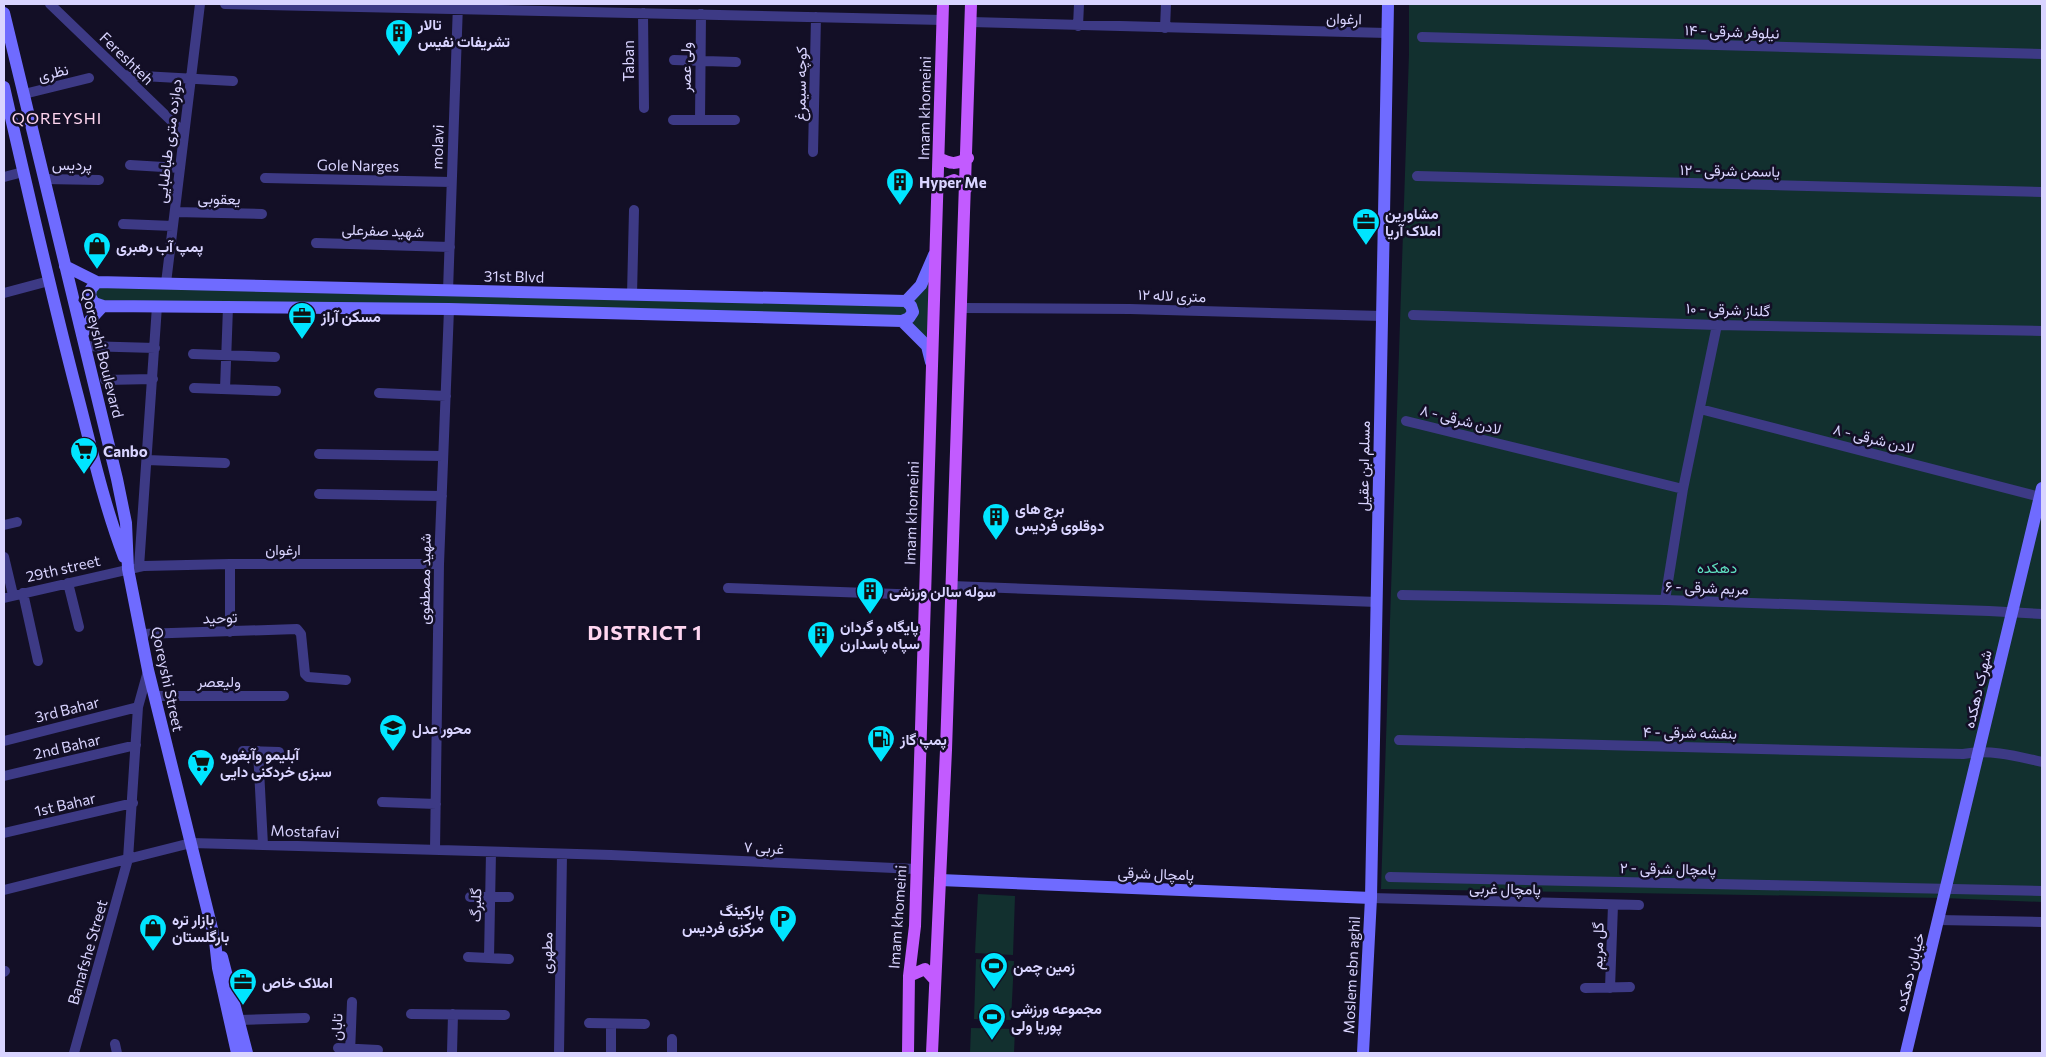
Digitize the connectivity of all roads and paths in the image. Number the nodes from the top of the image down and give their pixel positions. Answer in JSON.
{"nodes":[{"id":1,"x":50,"y":4,"type":"edge"},
{"id":2,"x":200,"y":4,"type":"edge"},
{"id":3,"x":225,"y":4,"type":"edge"},
{"id":4,"x":943,"y":4,"type":"edge"},
{"id":5,"x":971,"y":4,"type":"edge"},
{"id":6,"x":1079,"y":4,"type":"edge"},
{"id":7,"x":1166,"y":4,"type":"edge"},
{"id":8,"x":1388,"y":4,"type":"edge"},
{"id":9,"x":316,"y":5,"type":"edge"},
{"id":10,"x":457,"y":6,"type":"edge"},
{"id":11,"x":4,"y":13,"type":"edge"},
{"id":12,"x":643,"y":13,"type":"junction"},
{"id":13,"x":701,"y":14,"type":"junction"},
{"id":14,"x":816,"y":17,"type":"junction"},
{"id":15,"x":942,"y":20,"type":"junction"},
{"id":16,"x":971,"y":22,"type":"junction"},
{"id":17,"x":1078,"y":26,"type":"junction"},
{"id":18,"x":1165,"y":28,"type":"junction"},
{"id":19,"x":1387,"y":34,"type":"junction"},
{"id":20,"x":1422,"y":37,"type":"dead end"},
{"id":21,"x":2042,"y":54,"type":"edge"},
{"id":22,"x":674,"y":60,"type":"dead end"},
{"id":23,"x":700,"y":61,"type":"junction"},
{"id":24,"x":736,"y":62,"type":"dead end"},
{"id":25,"x":124,"y":75,"type":"junction"},
{"id":26,"x":89,"y":78,"type":"dead end"},
{"id":27,"x":191,"y":78,"type":"junction"},
{"id":28,"x":233,"y":81,"type":"dead end"},
{"id":29,"x":4,"y":87,"type":"edge"},
{"id":30,"x":24,"y":94,"type":"junction"},
{"id":31,"x":6,"y":108,"type":"edge"},
{"id":32,"x":644,"y":108,"type":"dead end"},
{"id":33,"x":674,"y":120,"type":"dead end"},
{"id":34,"x":700,"y":120,"type":"junction"},
{"id":35,"x":735,"y":120,"type":"dead end"},
{"id":36,"x":184,"y":133,"type":"junction"},
{"id":37,"x":814,"y":152,"type":"dead end"},
{"id":38,"x":939,"y":158,"type":"junction"},
{"id":39,"x":968,"y":158,"type":"junction"},
{"id":40,"x":130,"y":165,"type":"dead end"},
{"id":41,"x":180,"y":168,"type":"junction"},
{"id":42,"x":23,"y":172,"type":"junction"},
{"id":43,"x":1418,"y":176,"type":"dead end"},
{"id":44,"x":4,"y":177,"type":"edge"},
{"id":45,"x":265,"y":178,"type":"dead end"},
{"id":46,"x":44,"y":179,"type":"junction"},
{"id":47,"x":99,"y":180,"type":"dead end"},
{"id":48,"x":451,"y":182,"type":"junction"},
{"id":49,"x":938,"y":186,"type":"junction"},
{"id":50,"x":966,"y":189,"type":"junction"},
{"id":51,"x":2042,"y":192,"type":"edge"},
{"id":52,"x":634,"y":210,"type":"dead end"},
{"id":53,"x":175,"y":212,"type":"junction"},
{"id":54,"x":262,"y":214,"type":"dead end"},
{"id":55,"x":123,"y":224,"type":"dead end"},
{"id":56,"x":173,"y":226,"type":"junction"},
{"id":57,"x":316,"y":243,"type":"dead end"},
{"id":58,"x":450,"y":247,"type":"junction"},
{"id":59,"x":936,"y":250,"type":"junction"},
{"id":60,"x":64,"y":266,"type":"junction"},
{"id":61,"x":49,"y":282,"type":"junction"},
{"id":62,"x":97,"y":282,"type":"junction"},
{"id":63,"x":166,"y":283,"type":"junction"},
{"id":64,"x":448,"y":291,"type":"junction"},
{"id":65,"x":4,"y":293,"type":"edge"},
{"id":66,"x":632,"y":295,"type":"junction"},
{"id":67,"x":906,"y":301,"type":"junction"},
{"id":68,"x":103,"y":306,"type":"junction"},
{"id":69,"x":157,"y":306,"type":"junction"},
{"id":70,"x":228,"y":307,"type":"junction"},
{"id":71,"x":962,"y":308,"type":"junction"},
{"id":72,"x":449,"y":309,"type":"junction"},
{"id":73,"x":1413,"y":315,"type":"dead end"},
{"id":74,"x":1382,"y":316,"type":"junction"},
{"id":75,"x":902,"y":322,"type":"junction"},
{"id":76,"x":1717,"y":324,"type":"junction"},
{"id":77,"x":2042,"y":331,"type":"edge"},
{"id":78,"x":83,"y":340,"type":"junction"},
{"id":79,"x":155,"y":348,"type":"junction"},
{"id":80,"x":193,"y":354,"type":"dead end"},
{"id":81,"x":226,"y":355,"type":"junction"},
{"id":82,"x":275,"y":357,"type":"dead end"},
{"id":83,"x":932,"y":365,"type":"junction"},
{"id":84,"x":153,"y":379,"type":"junction"},
{"id":85,"x":105,"y":380,"type":"dead end"},
{"id":86,"x":194,"y":388,"type":"dead end"},
{"id":87,"x":225,"y":389,"type":"junction"},
{"id":88,"x":276,"y":391,"type":"dead end"},
{"id":89,"x":379,"y":393,"type":"dead end"},
{"id":90,"x":446,"y":396,"type":"junction"},
{"id":91,"x":1700,"y":410,"type":"junction"},
{"id":92,"x":1406,"y":421,"type":"dead end"},
{"id":93,"x":319,"y":454,"type":"dead end"},
{"id":94,"x":443,"y":456,"type":"junction"},
{"id":95,"x":147,"y":460,"type":"junction"},
{"id":96,"x":225,"y":463,"type":"dead end"},
{"id":97,"x":1683,"y":489,"type":"junction"},
{"id":98,"x":2041,"y":492,"type":"edge"},
{"id":99,"x":320,"y":494,"type":"dead end"},
{"id":100,"x":442,"y":496,"type":"junction"},
{"id":101,"x":143,"y":512,"type":"junction"},
{"id":102,"x":125,"y":516,"type":"junction"},
{"id":103,"x":110,"y":520,"type":"junction"},
{"id":104,"x":17,"y":522,"type":"dead end"},
{"id":105,"x":4,"y":525,"type":"edge"},
{"id":106,"x":4,"y":558,"type":"edge"},
{"id":107,"x":230,"y":564,"type":"junction"},
{"id":108,"x":439,"y":564,"type":"junction"},
{"id":109,"x":134,"y":568,"type":"junction"},
{"id":110,"x":68,"y":583,"type":"junction"},
{"id":111,"x":952,"y":586,"type":"junction"},
{"id":112,"x":728,"y":588,"type":"dead end"},
{"id":113,"x":13,"y":595,"type":"edge"},
{"id":114,"x":925,"y":595,"type":"junction"},
{"id":115,"x":1402,"y":595,"type":"dead end"},
{"id":116,"x":1665,"y":600,"type":"junction"},
{"id":117,"x":1377,"y":602,"type":"junction"},
{"id":118,"x":2011,"y":613,"type":"junction"},
{"id":119,"x":2042,"y":614,"type":"edge"},
{"id":120,"x":79,"y":627,"type":"dead end"},
{"id":121,"x":230,"y":632,"type":"junction"},
{"id":122,"x":141,"y":634,"type":"junction"},
{"id":123,"x":38,"y":661,"type":"dead end"},
{"id":124,"x":148,"y":670,"type":"junction"},
{"id":125,"x":346,"y":680,"type":"dead end"},
{"id":126,"x":154,"y":696,"type":"junction"},
{"id":127,"x":284,"y":696,"type":"dead end"},
{"id":128,"x":138,"y":706,"type":"junction"},
{"id":129,"x":1399,"y":740,"type":"dead end"},
{"id":130,"x":4,"y":741,"type":"edge"},
{"id":131,"x":136,"y":745,"type":"junction"},
{"id":132,"x":243,"y":751,"type":"dead end"},
{"id":133,"x":258,"y":751,"type":"junction"},
{"id":134,"x":1979,"y":751,"type":"junction"},
{"id":135,"x":279,"y":752,"type":"dead end"},
{"id":136,"x":2042,"y":762,"type":"edge"},
{"id":137,"x":4,"y":776,"type":"edge"},
{"id":138,"x":382,"y":802,"type":"dead end"},
{"id":139,"x":133,"y":803,"type":"junction"},
{"id":140,"x":436,"y":804,"type":"junction"},
{"id":141,"x":4,"y":833,"type":"edge"},
{"id":142,"x":191,"y":843,"type":"junction"},
{"id":143,"x":263,"y":845,"type":"junction"},
{"id":144,"x":435,"y":850,"type":"junction"},
{"id":145,"x":491,"y":852,"type":"junction"},
{"id":146,"x":562,"y":854,"type":"junction"},
{"id":147,"x":611,"y":855,"type":"joint"},
{"id":148,"x":128,"y":859,"type":"junction"},
{"id":149,"x":916,"y":869,"type":"junction"},
{"id":150,"x":1390,"y":877,"type":"dead end"},
{"id":151,"x":940,"y":880,"type":"junction"},
{"id":152,"x":4,"y":890,"type":"edge"},
{"id":153,"x":2042,"y":891,"type":"edge"},
{"id":154,"x":1945,"y":893,"type":"junction"},
{"id":155,"x":470,"y":897,"type":"dead end"},
{"id":156,"x":490,"y":897,"type":"junction"},
{"id":157,"x":509,"y":897,"type":"dead end"},
{"id":158,"x":1371,"y":898,"type":"junction"},
{"id":159,"x":1613,"y":905,"type":"junction"},
{"id":160,"x":1639,"y":905,"type":"dead end"},
{"id":161,"x":1938,"y":920,"type":"junction"},
{"id":162,"x":2042,"y":922,"type":"edge"},
{"id":163,"x":215,"y":941,"type":"junction"},
{"id":164,"x":468,"y":957,"type":"dead end"},
{"id":165,"x":489,"y":958,"type":"junction"},
{"id":166,"x":509,"y":959,"type":"dead end"},
{"id":167,"x":909,"y":976,"type":"junction"},
{"id":168,"x":936,"y":980,"type":"junction"},
{"id":169,"x":1630,"y":987,"type":"dead end"},
{"id":170,"x":1585,"y":988,"type":"dead end"},
{"id":171,"x":1610,"y":988,"type":"junction"},
{"id":172,"x":352,"y":1002,"type":"dead end"},
{"id":173,"x":411,"y":1014,"type":"dead end"},
{"id":174,"x":453,"y":1014,"type":"junction"},
{"id":175,"x":505,"y":1015,"type":"dead end"},
{"id":176,"x":304,"y":1018,"type":"dead end"},
{"id":177,"x":239,"y":1020,"type":"junction"},
{"id":178,"x":589,"y":1023,"type":"dead end"},
{"id":179,"x":611,"y":1024,"type":"junction"},
{"id":180,"x":645,"y":1024,"type":"dead end"},
{"id":181,"x":672,"y":1039,"type":"dead end"},
{"id":182,"x":338,"y":1048,"type":"dead end"},
{"id":183,"x":378,"y":1050,"type":"dead end"},
{"id":184,"x":350,"y":1051,"type":"edge"},
{"id":185,"x":74,"y":1053,"type":"edge"},
{"id":186,"x":236,"y":1053,"type":"edge"},
{"id":187,"x":247,"y":1053,"type":"edge"},
{"id":188,"x":452,"y":1053,"type":"edge"},
{"id":189,"x":559,"y":1053,"type":"edge"},
{"id":190,"x":611,"y":1053,"type":"edge"},
{"id":191,"x":672,"y":1053,"type":"edge"},
{"id":192,"x":908,"y":1053,"type":"edge"},
{"id":193,"x":932,"y":1053,"type":"edge"},
{"id":194,"x":1363,"y":1053,"type":"edge"},
{"id":195,"x":1906,"y":1053,"type":"edge"}],
"edges":[{"from":1,"to":25,"type":"street","name":"Fereshteh"},
{"from":2,"to":27,"type":"street","name":"دوازده متری طباطبایی"},
{"from":3,"to":9,"type":"street"},
{"from":4,"to":15,"type":"main road","name":"Imam khomeini"},
{"from":5,"to":16,"type":"main road"},
{"from":6,"to":17,"type":"street"},
{"from":7,"to":18,"type":"street"},
{"from":8,"to":19,"type":"main road","name":"مسلم ابن عقیل"},
{"from":9,"to":10,"type":"street"},
{"from":10,"to":12,"type":"street"},
{"from":10,"to":48,"type":"street","name":"molavi"},
{"from":11,"to":30,"type":"main road","name":"Qoreyshi Boulevard"},
{"from":12,"to":13,"type":"street"},
{"from":12,"to":32,"type":"street","name":"Taban"},
{"from":13,"to":14,"type":"street"},
{"from":13,"to":23,"type":"street","name":"ولی عصر"},
{"from":14,"to":15,"type":"street"},
{"from":14,"to":37,"type":"street","name":"کوچه سیمرغ"},
{"from":15,"to":38,"type":"main road","name":"Imam khomeini"},
{"from":16,"to":17,"type":"street","name":"ارغوان"},
{"from":16,"to":39,"type":"main road"},
{"from":17,"to":18,"type":"street","name":"ارغوان"},
{"from":18,"to":19,"type":"street","name":"ارغوان"},
{"from":19,"to":74,"type":"main road","name":"مسلم ابن عقیل"},
{"from":20,"to":21,"type":"street","name":"نیلوفر شرقی - ۱۴"},
{"from":22,"to":23,"type":"street"},
{"from":23,"to":24,"type":"street"},
{"from":23,"to":34,"type":"street","name":"ولی عصر"},
{"from":25,"to":27,"type":"street"},
{"from":25,"to":36,"type":"street","name":"Fereshteh"},
{"from":26,"to":30,"type":"street","name":"نظری"},
{"from":27,"to":28,"type":"street"},
{"from":27,"to":36,"type":"street","name":"دوازده متری طباطبایی"},
{"from":29,"to":31,"type":"main road"},
{"from":30,"to":46,"type":"main road","name":"Qoreyshi Boulevard"},
{"from":31,"to":42,"type":"main road"},
{"from":33,"to":34,"type":"street"},
{"from":34,"to":35,"type":"street"},
{"from":36,"to":41,"type":"street","name":"دوازده متری طباطبایی"},
{"from":38,"to":39,"type":"main road"},
{"from":38,"to":49,"type":"main road","name":"Imam khomeini"},
{"from":39,"to":50,"type":"main road"},
{"from":40,"to":41,"type":"street"},
{"from":41,"to":53,"type":"street","name":"دوازده متری طباطبایی"},
{"from":42,"to":44,"type":"street"},
{"from":42,"to":61,"type":"main road"},
{"from":43,"to":51,"type":"street","name":"یاسمن شرقی - ۱۲"},
{"from":45,"to":48,"type":"street","name":"Gole Narges"},
{"from":46,"to":47,"type":"street","name":"پردیس"},
{"from":46,"to":60,"type":"main road","name":"Qoreyshi Boulevard"},
{"from":48,"to":58,"type":"street","name":"molavi"},
{"from":49,"to":50,"type":"main road"},
{"from":49,"to":59,"type":"main road","name":"Imam khomeini"},
{"from":50,"to":71,"type":"main road"},
{"from":52,"to":66,"type":"street"},
{"from":53,"to":54,"type":"street","name":"یعقوبی"},
{"from":53,"to":56,"type":"street","name":"دوازده متری طباطبایی"},
{"from":55,"to":56,"type":"street"},
{"from":56,"to":63,"type":"street","name":"دوازده متری طباطبایی"},
{"from":57,"to":58,"type":"street","name":"شهید صفرعلی"},
{"from":58,"to":64,"type":"street","name":"molavi"},
{"from":59,"to":67,"type":"main road"},
{"from":59,"to":83,"type":"main road","name":"Imam khomeini"},
{"from":60,"to":62,"type":"main road","name":"31st Blvd"},
{"from":60,"to":78,"type":"main road","name":"Qoreyshi Boulevard"},
{"from":61,"to":65,"type":"street"},
{"from":61,"to":103,"type":"main road"},
{"from":62,"to":63,"type":"main road","name":"31st Blvd"},
{"from":62,"to":68,"type":"main road"},
{"from":63,"to":64,"type":"main road","name":"31st Blvd"},
{"from":64,"to":66,"type":"main road","name":"31st Blvd"},
{"from":66,"to":67,"type":"main road","name":"31st Blvd"},
{"from":67,"to":75,"type":"main road"},
{"from":68,"to":69,"type":"main road"},
{"from":68,"to":78,"type":"main road"},
{"from":69,"to":70,"type":"main road"},
{"from":69,"to":79,"type":"street"},
{"from":70,"to":72,"type":"main road"},
{"from":70,"to":81,"type":"street"},
{"from":71,"to":74,"type":"street","name":"۱۲ متری لاله"},
{"from":71,"to":111,"type":"main road"},
{"from":72,"to":75,"type":"main road"},
{"from":72,"to":90,"type":"street","name":"شهید مصطفوی"},
{"from":73,"to":76,"type":"street","name":"گلناز شرقی - ۱۰"},
{"from":74,"to":117,"type":"main road","name":"مسلم ابن عقیل"},
{"from":75,"to":83,"type":"main road"},
{"from":76,"to":77,"type":"street","name":"گلناز شرقی - ۱۰"},
{"from":76,"to":91,"type":"street"},
{"from":78,"to":79,"type":"street"},
{"from":78,"to":102,"type":"main road","name":"Qoreyshi Boulevard"},
{"from":79,"to":84,"type":"street"},
{"from":80,"to":81,"type":"street"},
{"from":81,"to":82,"type":"street"},
{"from":81,"to":87,"type":"street"},
{"from":83,"to":114,"type":"main road","name":"Imam khomeini"},
{"from":84,"to":85,"type":"street"},
{"from":84,"to":95,"type":"street"},
{"from":86,"to":87,"type":"street"},
{"from":87,"to":88,"type":"street"},
{"from":89,"to":90,"type":"street"},
{"from":90,"to":94,"type":"street","name":"شهید مصطفوی"},
{"from":91,"to":97,"type":"street"},
{"from":91,"to":98,"type":"street","name":"لادن شرقی - ۸"},
{"from":92,"to":97,"type":"street","name":"لادن شرقی - ۸"},
{"from":93,"to":94,"type":"street"},
{"from":94,"to":100,"type":"street","name":"شهید مصطفوی"},
{"from":95,"to":96,"type":"street"},
{"from":95,"to":101,"type":"street"},
{"from":97,"to":116,"type":"street"},
{"from":98,"to":118,"type":"main road","name":"شهرک دهکده"},
{"from":99,"to":100,"type":"street"},
{"from":100,"to":108,"type":"street","name":"شهید مصطفوی"},
{"from":101,"to":102,"type":"street"},
{"from":101,"to":109,"type":"street"},
{"from":102,"to":103,"type":"main road"},
{"from":102,"to":109,"type":"main road","name":"Qoreyshi Boulevard"},
{"from":103,"to":109,"type":"main road"},
{"from":104,"to":105,"type":"street"},
{"from":106,"to":113,"type":"street"},
{"from":107,"to":108,"type":"street","name":"ارغوان"},
{"from":107,"to":109,"type":"street","name":"ارغوان"},
{"from":107,"to":121,"type":"street"},
{"from":108,"to":140,"type":"street","name":"شهید مصطفوی"},
{"from":109,"to":110,"type":"street","name":"29th street"},
{"from":109,"to":122,"type":"main road","name":"Qoreyshi Street"},
{"from":110,"to":113,"type":"street","name":"29th street"},
{"from":110,"to":120,"type":"street"},
{"from":111,"to":117,"type":"street"},
{"from":111,"to":151,"type":"main road"},
{"from":112,"to":114,"type":"street"},
{"from":113,"to":123,"type":"street"},
{"from":114,"to":149,"type":"main road","name":"Imam khomeini"},
{"from":115,"to":116,"type":"street","name":"مریم شرقی - ۶"},
{"from":116,"to":118,"type":"street","name":"مریم شرقی - ۶"},
{"from":117,"to":158,"type":"main road","name":"مسلم ابن عقیل"},
{"from":118,"to":119,"type":"street","name":"مریم شرقی - ۶"},
{"from":118,"to":134,"type":"main road","name":"شهرک دهکده"},
{"from":121,"to":122,"type":"street","name":"توحید"},
{"from":121,"to":125,"type":"street","name":"توحید"},
{"from":122,"to":124,"type":"main road","name":"Qoreyshi Street"},
{"from":124,"to":126,"type":"main road","name":"Qoreyshi Street"},
{"from":124,"to":128,"type":"street","name":"Banafshe Street"},
{"from":126,"to":127,"type":"street","name":"ولیعصر"},
{"from":126,"to":142,"type":"main road","name":"Qoreyshi Street"},
{"from":128,"to":130,"type":"street","name":"3rd Bahar"},
{"from":128,"to":131,"type":"street","name":"Banafshe Street"},
{"from":129,"to":134,"type":"street","name":"بنفشه شرقی - ۴"},
{"from":131,"to":137,"type":"street","name":"2nd Bahar"},
{"from":131,"to":139,"type":"street","name":"Banafshe Street"},
{"from":132,"to":133,"type":"street"},
{"from":133,"to":135,"type":"street"},
{"from":133,"to":143,"type":"street"},
{"from":134,"to":136,"type":"street","name":"بنفشه شرقی - ۴"},
{"from":134,"to":154,"type":"main road","name":"شهرک دهکده"},
{"from":138,"to":140,"type":"street"},
{"from":139,"to":141,"type":"street","name":"1st Bahar"},
{"from":139,"to":148,"type":"street","name":"Banafshe Street"},
{"from":140,"to":144,"type":"street","name":"شهید مصطفوی"},
{"from":142,"to":143,"type":"street","name":"Mostafavi"},
{"from":142,"to":148,"type":"street","name":"Mostafavi"},
{"from":142,"to":163,"type":"main road","name":"Qoreyshi Street"},
{"from":143,"to":144,"type":"street","name":"Mostafavi"},
{"from":144,"to":145,"type":"street","name":"Mostafavi"},
{"from":145,"to":146,"type":"street","name":"Mostafavi"},
{"from":145,"to":156,"type":"street","name":"گلبرگ"},
{"from":146,"to":147,"type":"street","name":"Mostafavi"},
{"from":146,"to":189,"type":"street","name":"مطهری"},
{"from":147,"to":149,"type":"street","name":"۷ غربی"},
{"from":148,"to":152,"type":"street","name":"Mostafavi"},
{"from":148,"to":185,"type":"street","name":"Banafshe Street"},
{"from":149,"to":167,"type":"main road","name":"Imam khomeini"},
{"from":150,"to":154,"type":"street","name":"پامچال شرقی - ۲"},
{"from":151,"to":158,"type":"main road","name":"پامچال شرقی"},
{"from":151,"to":168,"type":"main road"},
{"from":153,"to":154,"type":"street","name":"پامچال شرقی - ۲"},
{"from":154,"to":161,"type":"main road","name":"خیابان دهکده"},
{"from":155,"to":156,"type":"street"},
{"from":156,"to":157,"type":"street"},
{"from":156,"to":165,"type":"street","name":"گلبرگ"},
{"from":158,"to":159,"type":"street","name":"پامچال غربی"},
{"from":158,"to":194,"type":"main road","name":"Moslem ebn aghil"},
{"from":159,"to":160,"type":"street","name":"پامچال غربی"},
{"from":159,"to":171,"type":"street","name":"گل مریم"},
{"from":161,"to":162,"type":"street"},
{"from":161,"to":195,"type":"main road","name":"خیابان دهکده"},
{"from":163,"to":177,"type":"main road","name":"Qoreyshi Street"},
{"from":163,"to":186,"type":"main road","name":"Qoreyshi Street"},
{"from":164,"to":165,"type":"street"},
{"from":165,"to":166,"type":"street"},
{"from":167,"to":168,"type":"main road"},
{"from":167,"to":192,"type":"main road","name":"Imam khomeini"},
{"from":168,"to":193,"type":"main road"},
{"from":169,"to":171,"type":"street"},
{"from":170,"to":171,"type":"street"},
{"from":172,"to":184,"type":"street","name":"تابان"},
{"from":173,"to":174,"type":"street"},
{"from":174,"to":175,"type":"street"},
{"from":174,"to":188,"type":"street"},
{"from":176,"to":177,"type":"street"},
{"from":177,"to":187,"type":"main road","name":"Qoreyshi Street"},
{"from":178,"to":179,"type":"street"},
{"from":179,"to":180,"type":"street"},
{"from":179,"to":190,"type":"street"},
{"from":181,"to":191,"type":"street"},
{"from":182,"to":184,"type":"street"},
{"from":183,"to":184,"type":"street"}]}
